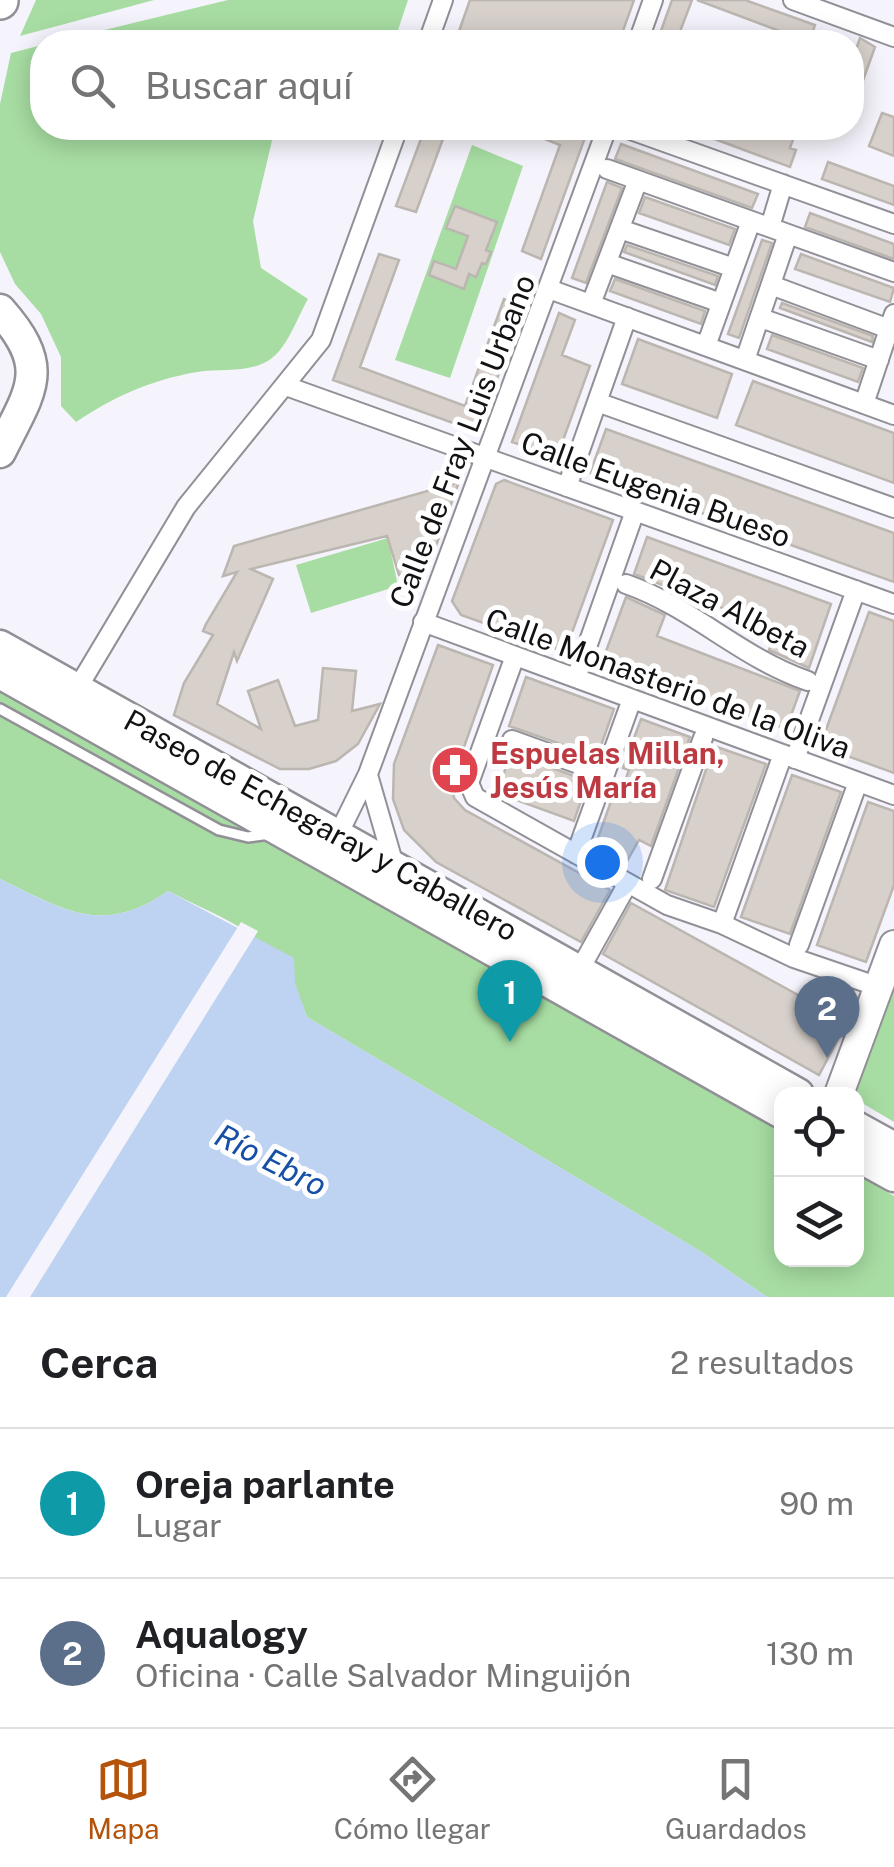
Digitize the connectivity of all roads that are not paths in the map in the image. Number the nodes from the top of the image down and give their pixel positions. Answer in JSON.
{"nodes":[{"id":1,"x":444,"y":0,"type":"edge"},
{"id":2,"x":653,"y":0,"type":"edge"},
{"id":3,"x":793,"y":0,"type":"edge"},
{"id":4,"x":433,"y":30,"type":"edge"},
{"id":5,"x":642,"y":30,"type":"edge"},
{"id":6,"x":894,"y":38,"type":"edge"},
{"id":7,"x":394,"y":140,"type":"edge"},
{"id":8,"x":603,"y":140,"type":"edge"},
{"id":9,"x":659,"y":140,"type":"edge"},
{"id":10,"x":607,"y":169,"type":"dead end"},
{"id":11,"x":638,"y":180,"type":"junction"},
{"id":12,"x":782,"y":184,"type":"junction"},
{"id":13,"x":751,"y":220,"type":"junction"},
{"id":14,"x":894,"y":224,"type":"edge"},
{"id":15,"x":620,"y":229,"type":"junction"},
{"id":16,"x":779,"y":230,"type":"junction"},
{"id":17,"x":607,"y":263,"type":"junction"},
{"id":18,"x":734,"y":268,"type":"junction"},
{"id":19,"x":894,"y":272,"type":"edge"},
{"id":20,"x":771,"y":286,"type":"junction"},
{"id":21,"x":549,"y":289,"type":"junction"},
{"id":22,"x":591,"y":304,"type":"junction"},
{"id":23,"x":722,"y":304,"type":"junction"},
{"id":24,"x":0,"y":310,"type":"edge"},
{"id":25,"x":627,"y":317,"type":"junction"},
{"id":26,"x":761,"y":318,"type":"junction"},
{"id":27,"x":892,"y":322,"type":"edge"},
{"id":28,"x":0,"y":327,"type":"edge"},
{"id":29,"x":706,"y":346,"type":"junction"},
{"id":30,"x":745,"y":360,"type":"junction"},
{"id":31,"x":879,"y":360,"type":"junction"},
{"id":32,"x":286,"y":386,"type":"junction"},
{"id":33,"x":25,"y":402,"type":"junction"},
{"id":34,"x":597,"y":402,"type":"junction"},
{"id":35,"x":864,"y":404,"type":"junction"},
{"id":36,"x":894,"y":415,"type":"edge"},
{"id":37,"x":0,"y":452,"type":"edge"},
{"id":38,"x":487,"y":458,"type":"junction"},
{"id":39,"x":567,"y":487,"type":"junction"},
{"id":40,"x":894,"y":508,"type":"edge"},
{"id":41,"x":635,"y":511,"type":"junction"},
{"id":42,"x":626,"y":584,"type":"dead end"},
{"id":43,"x":856,"y":590,"type":"junction"},
{"id":44,"x":894,"y":604,"type":"edge"},
{"id":45,"x":424,"y":622,"type":"junction"},
{"id":46,"x":0,"y":646,"type":"edge"},
{"id":47,"x":515,"y":656,"type":"junction"},
{"id":48,"x":0,"y":672,"type":"edge"},
{"id":49,"x":576,"y":678,"type":"junction"},
{"id":50,"x":808,"y":682,"type":"dead end"},
{"id":51,"x":77,"y":689,"type":"junction"},
{"id":52,"x":632,"y":699,"type":"junction"},
{"id":53,"x":0,"y":709,"type":"edge"},
{"id":54,"x":703,"y":738,"type":"dead end"},
{"id":55,"x":512,"y":740,"type":"dead end"},
{"id":56,"x":789,"y":756,"type":"junction"},
{"id":57,"x":595,"y":770,"type":"dead end"},
{"id":58,"x":368,"y":774,"type":"junction"},
{"id":59,"x":858,"y":782,"type":"junction"},
{"id":60,"x":894,"y":795,"type":"edge"},
{"id":61,"x":282,"y":831,"type":"junction"},
{"id":62,"x":328,"y":842,"type":"junction"},
{"id":63,"x":576,"y":854,"type":"junction"},
{"id":64,"x":394,"y":865,"type":"junction"},
{"id":65,"x":652,"y":879,"type":"dead end"},
{"id":66,"x":628,"y":883,"type":"junction"},
{"id":67,"x":722,"y":924,"type":"junction"},
{"id":68,"x":799,"y":945,"type":"dead end"},
{"id":69,"x":894,"y":945,"type":"edge"},
{"id":70,"x":580,"y":969,"type":"junction"},
{"id":71,"x":885,"y":981,"type":"edge"},
{"id":72,"x":786,"y":1087,"type":"edge"},
{"id":73,"x":842,"y":1087,"type":"edge"},
{"id":74,"x":774,"y":1108,"type":"edge"},
{"id":75,"x":864,"y":1131,"type":"edge"},
{"id":76,"x":894,"y":1148,"type":"edge"},
{"id":77,"x":864,"y":1159,"type":"edge"},
{"id":78,"x":894,"y":1176,"type":"edge"}],
"edges":[{"from":1,"to":4,"type":"street"},
{"from":2,"to":5,"type":"street"},
{"from":3,"to":6,"type":"street"},
{"from":7,"to":32,"type":"street"},
{"from":8,"to":21,"type":"street","name":"Calle de Fray Luis Urbano"},
{"from":9,"to":12,"type":"street"},
{"from":10,"to":11,"type":"street"},
{"from":11,"to":13,"type":"street"},
{"from":11,"to":15,"type":"street"},
{"from":12,"to":14,"type":"street"},
{"from":12,"to":16,"type":"street"},
{"from":13,"to":16,"type":"street"},
{"from":13,"to":18,"type":"street"},
{"from":15,"to":17,"type":"street"},
{"from":15,"to":18,"type":"street"},
{"from":16,"to":19,"type":"street"},
{"from":16,"to":20,"type":"street"},
{"from":17,"to":22,"type":"street"},
{"from":17,"to":23,"type":"street"},
{"from":18,"to":23,"type":"street"},
{"from":20,"to":26,"type":"street"},
{"from":20,"to":27,"type":"street"},
{"from":21,"to":22,"type":"street"},
{"from":21,"to":38,"type":"street","name":"Calle de Fray Luis Urbano"},
{"from":22,"to":25,"type":"street"},
{"from":23,"to":29,"type":"street"},
{"from":24,"to":33,"type":"main road"},
{"from":25,"to":29,"type":"street"},
{"from":25,"to":34,"type":"street"},
{"from":26,"to":30,"type":"street"},
{"from":26,"to":31,"type":"street"},
{"from":27,"to":31,"type":"street"},
{"from":28,"to":33,"type":"main road"},
{"from":29,"to":30,"type":"street"},
{"from":30,"to":35,"type":"street"},
{"from":31,"to":35,"type":"street"},
{"from":32,"to":38,"type":"street","name":"Calle Eugenia Bueso"},
{"from":32,"to":51,"type":"street"},
{"from":33,"to":37,"type":"main road"},
{"from":34,"to":39,"type":"street"},
{"from":34,"to":40,"type":"street"},
{"from":35,"to":36,"type":"street"},
{"from":38,"to":39,"type":"street","name":"Calle Eugenia Bueso"},
{"from":38,"to":45,"type":"street","name":"Calle de Fray Luis Urbano"},
{"from":39,"to":41,"type":"street","name":"Calle Eugenia Bueso"},
{"from":41,"to":43,"type":"street","name":"Calle Eugenia Bueso"},
{"from":41,"to":49,"type":"street"},
{"from":42,"to":50,"type":"street","name":"Plaza Albeta"},
{"from":43,"to":44,"type":"street","name":"Calle Eugenia Bueso"},
{"from":43,"to":56,"type":"street"},
{"from":45,"to":47,"type":"street","name":"Calle Monasterio de la Oliva"},
{"from":45,"to":58,"type":"street","name":"Calle de Fray Luis Urbano"},
{"from":46,"to":51,"type":"main road","name":"Paseo de Echegaray y Caballero"},
{"from":47,"to":49,"type":"street","name":"Calle Monasterio de la Oliva"},
{"from":47,"to":63,"type":"street"},
{"from":48,"to":61,"type":"main road","name":"Paseo de Echegaray y Caballero"},
{"from":49,"to":52,"type":"street","name":"Calle Monasterio de la Oliva"},
{"from":51,"to":62,"type":"main road","name":"Paseo de Echegaray y Caballero"},
{"from":52,"to":56,"type":"street","name":"Calle Monasterio de la Oliva"},
{"from":52,"to":63,"type":"street"},
{"from":53,"to":61,"type":"lane"},
{"from":54,"to":65,"type":"street"},
{"from":55,"to":57,"type":"street"},
{"from":56,"to":59,"type":"street","name":"Calle Monasterio de la Oliva"},
{"from":56,"to":67,"type":"street"},
{"from":58,"to":62,"type":"street","name":"Calle de Fray Luis Urbano"},
{"from":58,"to":64,"type":"street"},
{"from":59,"to":60,"type":"street","name":"Calle Monasterio de la Oliva"},
{"from":59,"to":68,"type":"street"},
{"from":61,"to":62,"type":"main road","name":"Paseo de Echegaray y Caballero"},
{"from":62,"to":64,"type":"main road","name":"Paseo de Echegaray y Caballero"},
{"from":62,"to":74,"type":"main road","name":"Paseo de Echegaray y Caballero"},
{"from":63,"to":66,"type":"street"},
{"from":64,"to":70,"type":"main road","name":"Paseo de Echegaray y Caballero"},
{"from":66,"to":67,"type":"street"},
{"from":66,"to":70,"type":"street"},
{"from":67,"to":71,"type":"street"},
{"from":69,"to":71,"type":"street"},
{"from":70,"to":72,"type":"main road","name":"Paseo de Echegaray y Caballero"},
{"from":71,"to":73,"type":"street"},
{"from":75,"to":76,"type":"main road"},
{"from":77,"to":78,"type":"main road"}]}
